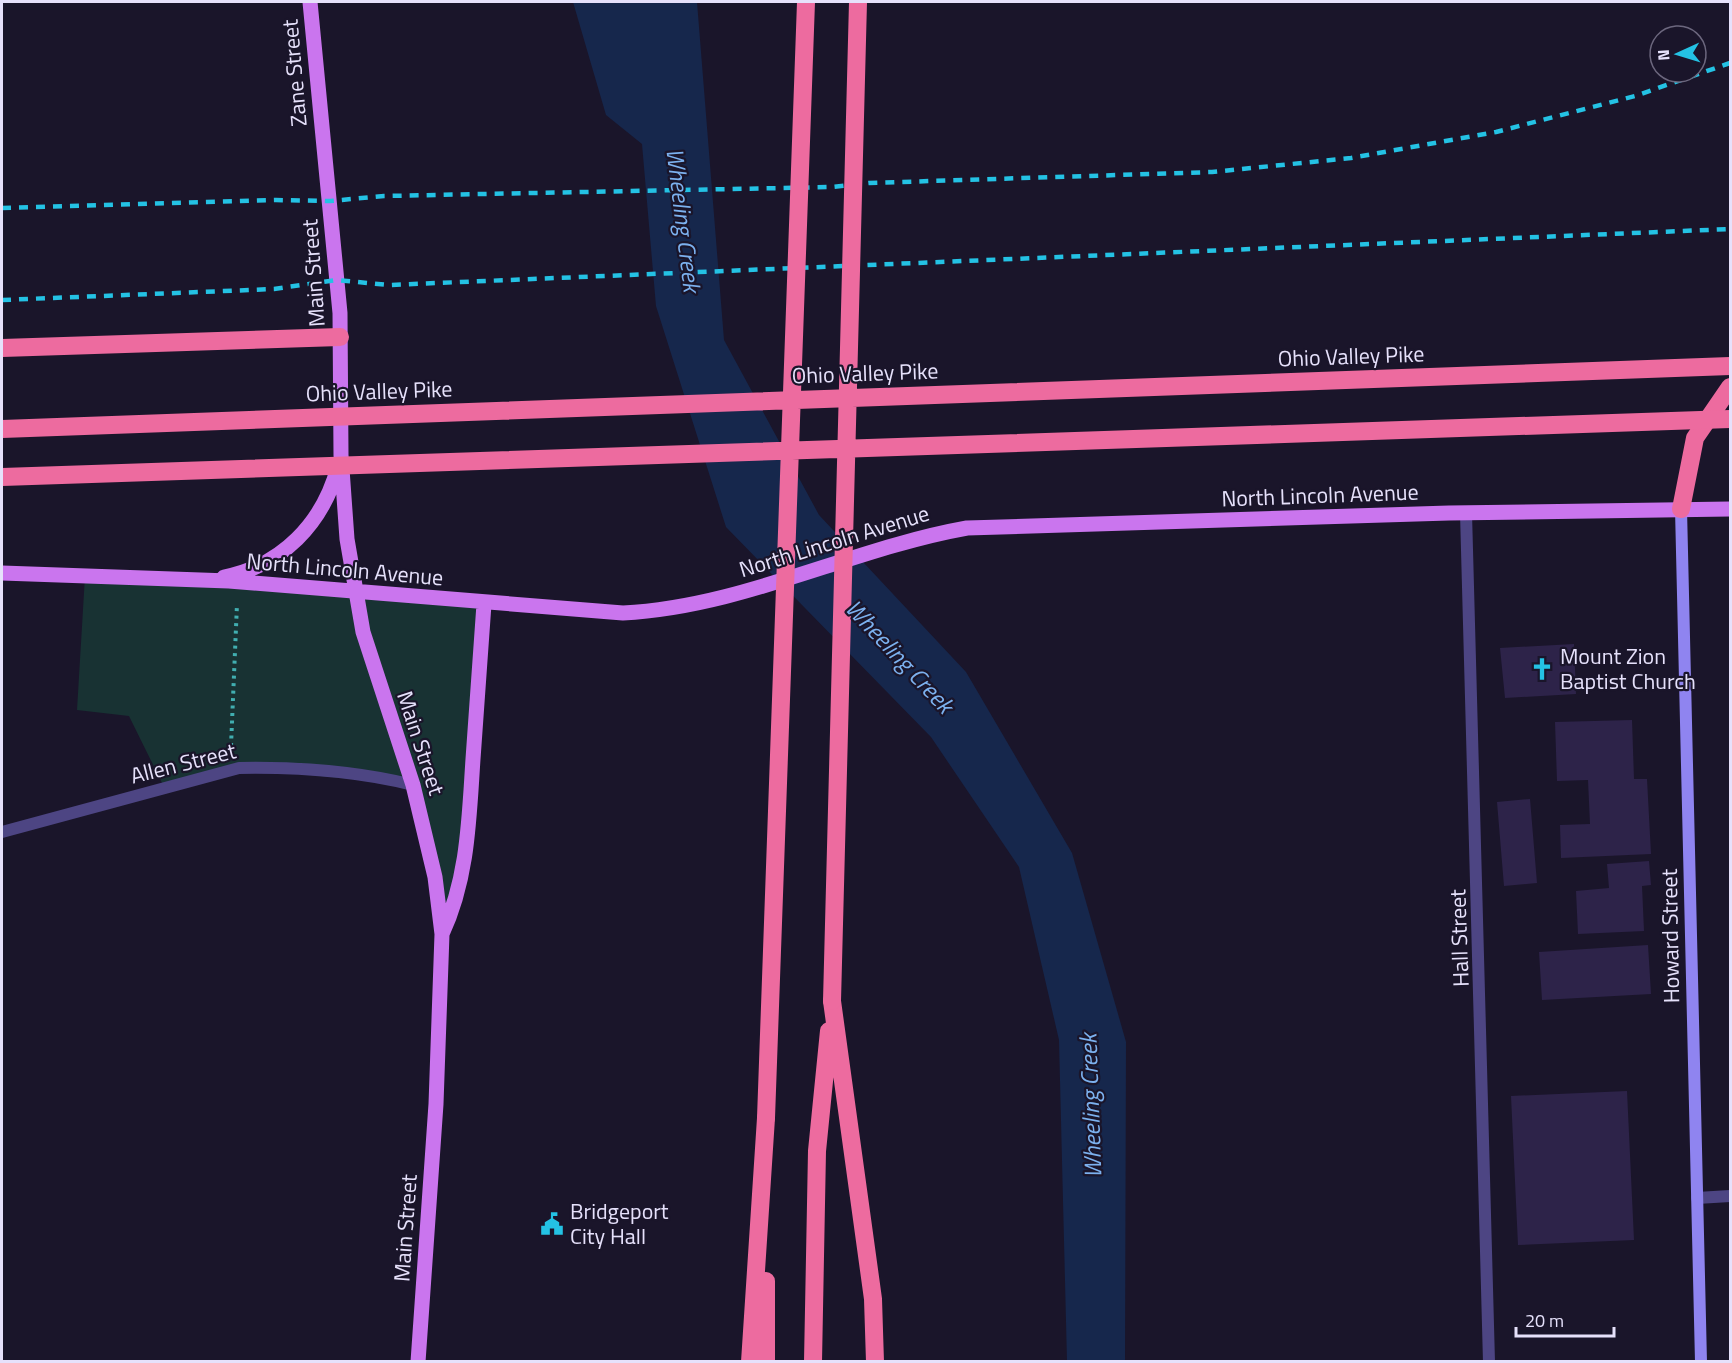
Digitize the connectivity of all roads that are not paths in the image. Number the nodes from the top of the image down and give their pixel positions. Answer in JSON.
{"nodes":[{"id":1,"x":310,"y":2,"type":"edge"},
{"id":2,"x":806,"y":2,"type":"edge"},
{"id":3,"x":858,"y":2,"type":"edge"},
{"id":4,"x":322,"y":140,"type":"joint"},
{"id":5,"x":340,"y":337,"type":"junction"},
{"id":6,"x":2,"y":348,"type":"edge"},
{"id":7,"x":1731,"y":366,"type":"edge"},
{"id":8,"x":1731,"y":387,"type":"edge"},
{"id":9,"x":1731,"y":419,"type":"edge"},
{"id":10,"x":2,"y":429,"type":"edge"},
{"id":11,"x":342,"y":455,"type":"junction"},
{"id":12,"x":2,"y":477,"type":"edge"},
{"id":13,"x":1681,"y":509,"type":"junction"},
{"id":14,"x":1731,"y":509,"type":"edge"},
{"id":15,"x":1466,"y":513,"type":"junction"},
{"id":16,"x":2,"y":573,"type":"edge"},
{"id":17,"x":208,"y":581,"type":"junction"},
{"id":18,"x":355,"y":590,"type":"junction"},
{"id":19,"x":484,"y":604,"type":"junction"},
{"id":20,"x":413,"y":785,"type":"junction"},
{"id":21,"x":2,"y":832,"type":"edge"},
{"id":22,"x":442,"y":934,"type":"junction"},
{"id":23,"x":832,"y":1001,"type":"junction"},
{"id":24,"x":766,"y":1118,"type":"junction"},
{"id":25,"x":1731,"y":1196,"type":"edge"},
{"id":26,"x":1697,"y":1198,"type":"junction"},
{"id":27,"x":418,"y":1362,"type":"edge"},
{"id":28,"x":750,"y":1362,"type":"edge"},
{"id":29,"x":766,"y":1362,"type":"edge"},
{"id":30,"x":813,"y":1362,"type":"edge"},
{"id":31,"x":875,"y":1362,"type":"edge"},
{"id":32,"x":1489,"y":1362,"type":"edge"},
{"id":33,"x":1701,"y":1362,"type":"edge"}],
"edges":[{"from":1,"to":4,"type":"main road","name":"Zane Street"},
{"from":2,"to":24,"type":"highway","bridge":true},
{"from":3,"to":23,"type":"highway","bridge":true},
{"from":4,"to":5,"type":"main road","name":"Main Street"},
{"from":5,"to":6,"type":"highway"},
{"from":5,"to":11,"type":"main road","name":"Main Street"},
{"from":7,"to":10,"type":"highway","name":"Ohio Valley Pike","bridge":true},
{"from":8,"to":13,"type":"highway"},
{"from":9,"to":12,"type":"highway","bridge":true},
{"from":11,"to":17,"type":"main road"},
{"from":11,"to":18,"type":"main road","name":"Main Street"},
{"from":13,"to":14,"type":"main road","name":"North Lincoln Avenue"},
{"from":13,"to":15,"type":"main road","name":"North Lincoln Avenue"},
{"from":13,"to":26,"type":"main road","name":"Howard Street"},
{"from":15,"to":19,"type":"main road","name":"North Lincoln Avenue","bridge":true},
{"from":15,"to":32,"type":"street","name":"Hall Street"},
{"from":16,"to":17,"type":"main road","name":"North Lincoln Avenue"},
{"from":17,"to":18,"type":"main road","name":"North Lincoln Avenue"},
{"from":18,"to":19,"type":"main road","name":"North Lincoln Avenue"},
{"from":18,"to":20,"type":"main road","name":"Main Street"},
{"from":19,"to":22,"type":"main road"},
{"from":20,"to":21,"type":"street","name":"Allen Street"},
{"from":20,"to":22,"type":"main road","name":"Main Street"},
{"from":22,"to":27,"type":"main road","name":"Main Street"},
{"from":23,"to":30,"type":"highway"},
{"from":23,"to":31,"type":"highway"},
{"from":24,"to":28,"type":"highway"},
{"from":24,"to":29,"type":"highway"},
{"from":25,"to":26,"type":"street"},
{"from":26,"to":33,"type":"main road","name":"Howard Street"}]}
